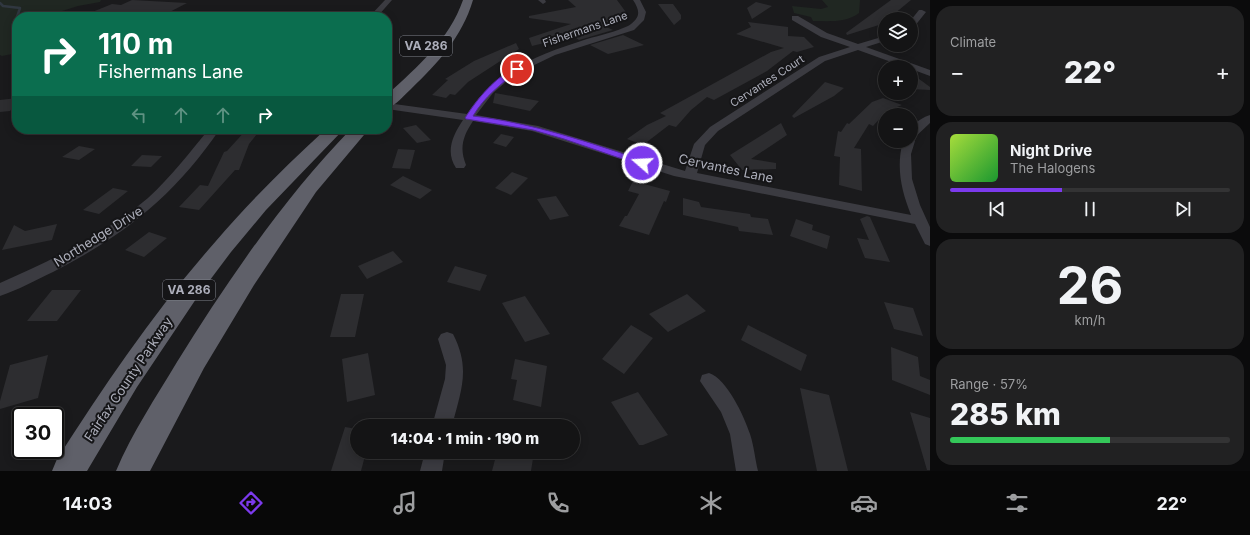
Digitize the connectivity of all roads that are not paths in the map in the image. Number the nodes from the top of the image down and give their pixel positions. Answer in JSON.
{"nodes":[{"id":1,"x":389,"y":0,"type":"edge"},
{"id":2,"x":468,"y":0,"type":"edge"},
{"id":3,"x":636,"y":0,"type":"edge"},
{"id":4,"x":378,"y":12,"type":"edge"},
{"id":5,"x":922,"y":12,"type":"dead end"},
{"id":6,"x":918,"y":17,"type":"edge"},
{"id":7,"x":795,"y":18,"type":"dead end"},
{"id":8,"x":878,"y":40,"type":"edge"},
{"id":9,"x":856,"y":47,"type":"junction"},
{"id":10,"x":930,"y":73,"type":"edge"},
{"id":11,"x":392,"y":100,"type":"edge"},
{"id":12,"x":392,"y":106,"type":"edge"},
{"id":13,"x":469,"y":118,"type":"junction"},
{"id":14,"x":930,"y":118,"type":"edge"},
{"id":15,"x":918,"y":127,"type":"edge"},
{"id":16,"x":211,"y":134,"type":"edge"},
{"id":17,"x":331,"y":134,"type":"edge"},
{"id":18,"x":357,"y":134,"type":"edge"},
{"id":19,"x":906,"y":148,"type":"edge"},
{"id":20,"x":460,"y":165,"type":"dead end"},
{"id":21,"x":690,"y":176,"type":"junction"},
{"id":22,"x":920,"y":221,"type":"junction"},
{"id":23,"x":930,"y":241,"type":"edge"},
{"id":24,"x":0,"y":290,"type":"edge"},
{"id":25,"x":447,"y":339,"type":"dead end"},
{"id":26,"x":709,"y":381,"type":"dead end"},
{"id":27,"x":444,"y":419,"type":"edge"},
{"id":28,"x":434,"y":459,"type":"edge"},
{"id":29,"x":69,"y":471,"type":"edge"},
{"id":30,"x":133,"y":471,"type":"edge"},
{"id":31,"x":431,"y":471,"type":"edge"},
{"id":32,"x":747,"y":471,"type":"edge"}],
"edges":[{"from":1,"to":4,"type":"street"},
{"from":2,"to":11,"type":"highway","number":"VA 286"},
{"from":3,"to":13,"type":"street","name":"Fishermans Lane"},
{"from":5,"to":6,"type":"street"},
{"from":7,"to":9,"type":"street"},
{"from":8,"to":9,"type":"street","name":"Cervantes Court"},
{"from":9,"to":10,"type":"street"},
{"from":9,"to":21,"type":"street","name":"Cervantes Court"},
{"from":12,"to":13,"type":"street","name":"Cervantes Lane"},
{"from":13,"to":20,"type":"street","name":"Fishermans Lane"},
{"from":13,"to":21,"type":"street","name":"Cervantes Lane"},
{"from":14,"to":15,"type":"street"},
{"from":16,"to":24,"type":"street","name":"Northedge Drive"},
{"from":17,"to":29,"type":"highway","name":"Fairfax County Parkway","number":"VA 286"},
{"from":18,"to":30,"type":"highway","number":"VA 286"},
{"from":19,"to":22,"type":"street"},
{"from":21,"to":22,"type":"street","name":"Cervantes Lane"},
{"from":22,"to":23,"type":"street"},
{"from":25,"to":27,"type":"street"},
{"from":26,"to":32,"type":"street"},
{"from":28,"to":31,"type":"street"}]}
